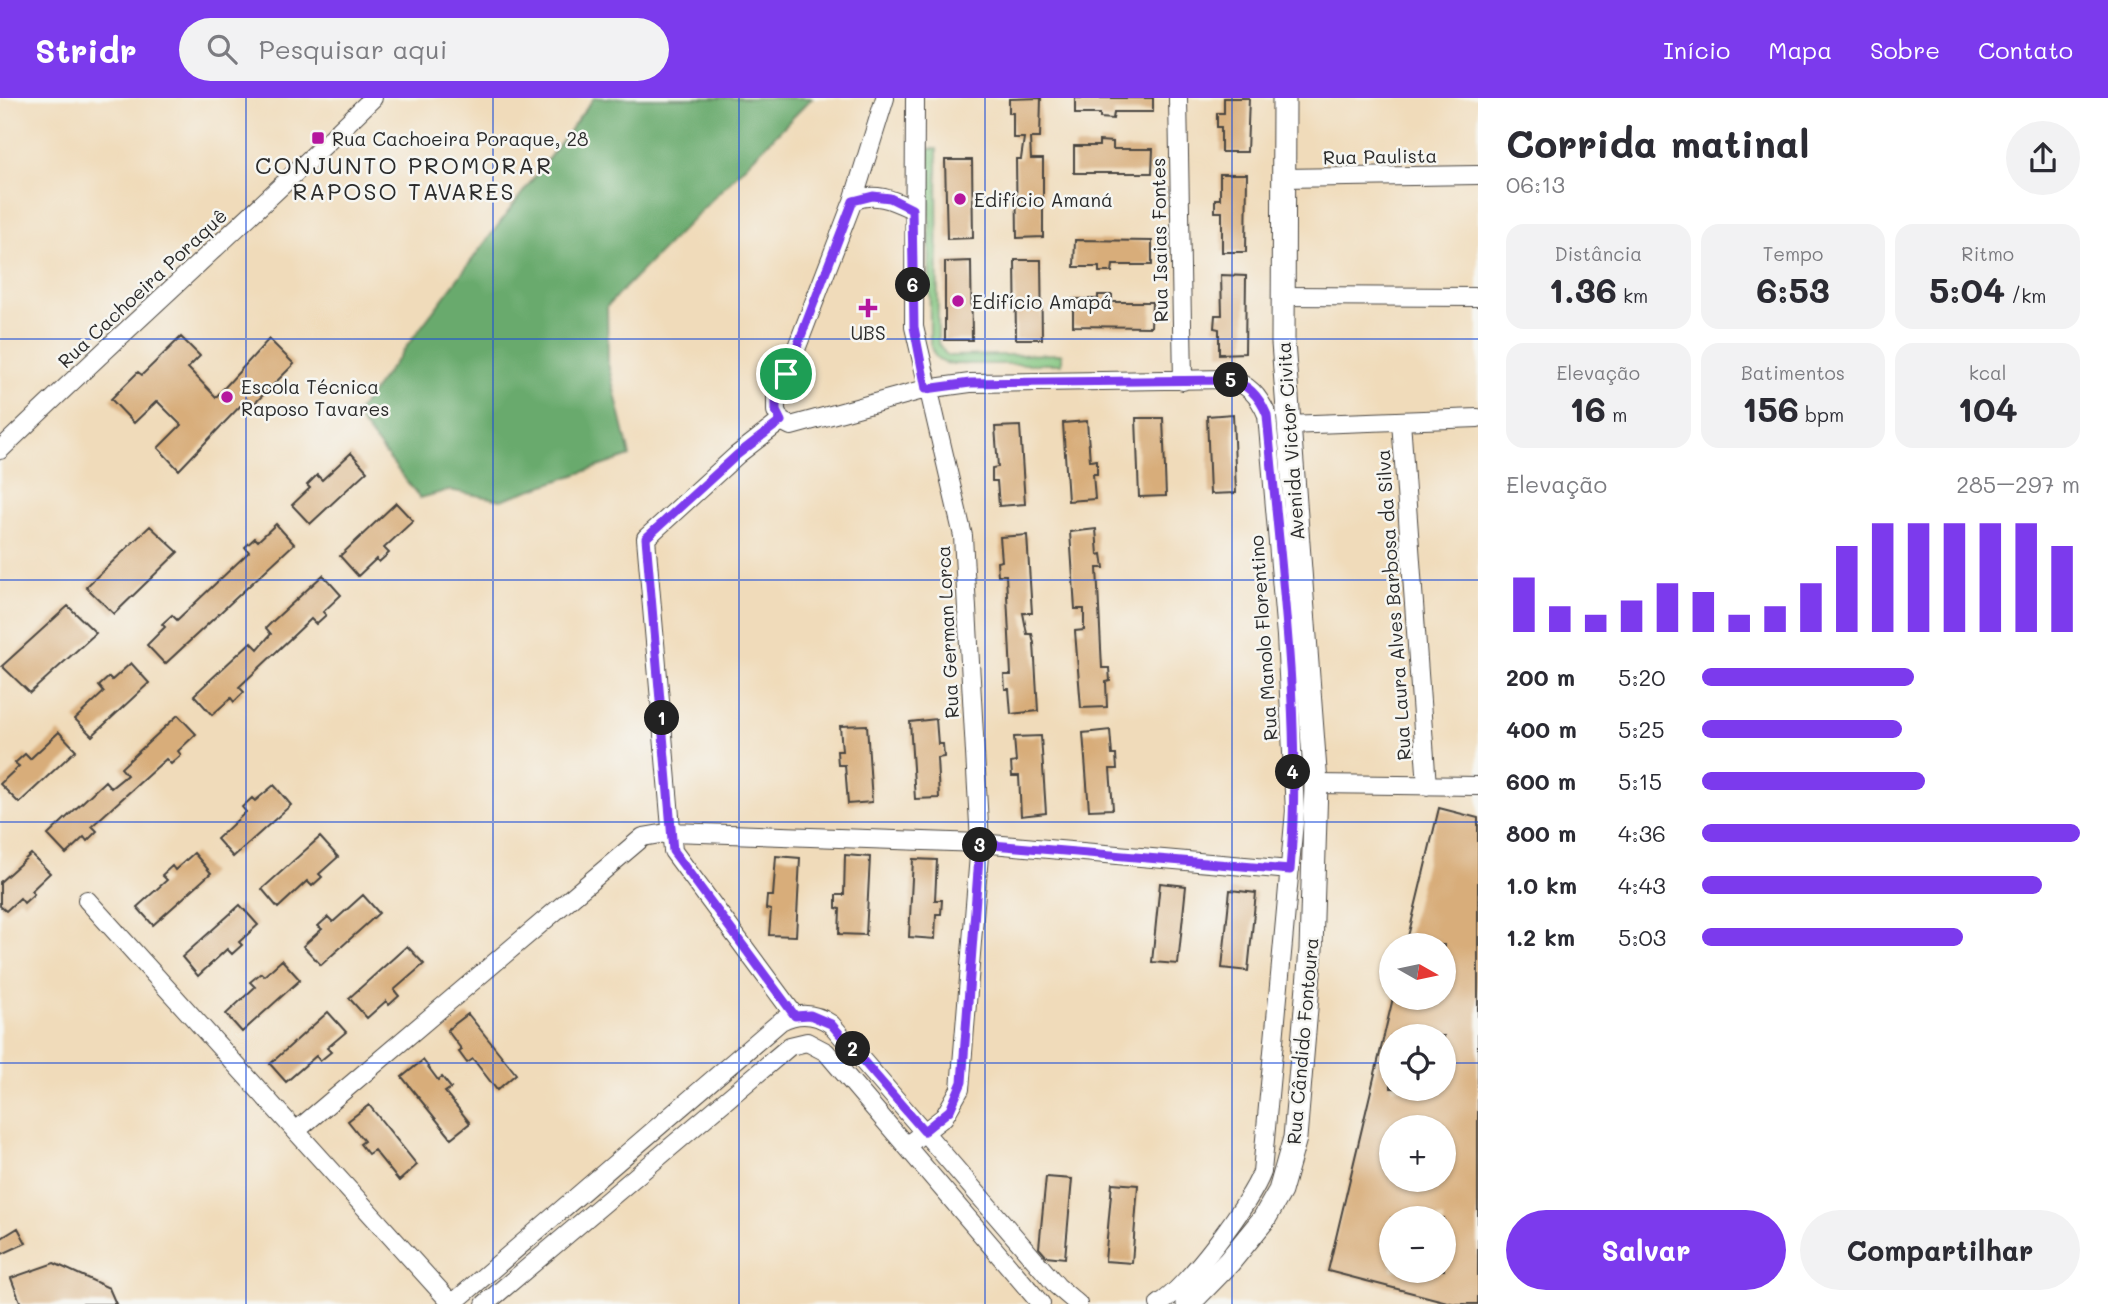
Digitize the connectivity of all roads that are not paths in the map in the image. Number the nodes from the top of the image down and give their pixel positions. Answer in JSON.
{"nodes":[{"id":1,"x":373,"y":98,"type":"edge"},
{"id":2,"x":885,"y":98,"type":"edge"},
{"id":3,"x":915,"y":98,"type":"edge"},
{"id":4,"x":1178,"y":98,"type":"edge"},
{"id":5,"x":1284,"y":98,"type":"edge"},
{"id":6,"x":1478,"y":175,"type":"edge"},
{"id":7,"x":1282,"y":178,"type":"junction"},
{"id":8,"x":853,"y":201,"type":"junction"},
{"id":9,"x":912,"y":209,"type":"junction"},
{"id":10,"x":1282,"y":296,"type":"junction"},
{"id":11,"x":1478,"y":297,"type":"edge"},
{"id":12,"x":1183,"y":381,"type":"junction"},
{"id":13,"x":926,"y":389,"type":"junction"},
{"id":14,"x":1478,"y":418,"type":"edge"},
{"id":15,"x":781,"y":421,"type":"junction"},
{"id":16,"x":1401,"y":421,"type":"junction"},
{"id":17,"x":1287,"y":425,"type":"junction"},
{"id":18,"x":0,"y":450,"type":"edge"},
{"id":19,"x":1315,"y":784,"type":"junction"},
{"id":20,"x":1427,"y":786,"type":"junction"},
{"id":21,"x":1478,"y":786,"type":"edge"},
{"id":22,"x":673,"y":832,"type":"junction"},
{"id":23,"x":980,"y":844,"type":"junction"},
{"id":24,"x":1290,"y":870,"type":"junction"},
{"id":25,"x":87,"y":900,"type":"dead end"},
{"id":26,"x":795,"y":1016,"type":"junction"},
{"id":27,"x":296,"y":1131,"type":"junction"},
{"id":28,"x":924,"y":1131,"type":"junction"},
{"id":29,"x":906,"y":1146,"type":"junction"},
{"id":30,"x":543,"y":1225,"type":"junction"},
{"id":31,"x":558,"y":1241,"type":"junction"},
{"id":32,"x":452,"y":1304,"type":"edge"},
{"id":33,"x":485,"y":1304,"type":"edge"},
{"id":34,"x":1041,"y":1304,"type":"edge"},
{"id":35,"x":1079,"y":1304,"type":"edge"},
{"id":36,"x":1159,"y":1304,"type":"edge"},
{"id":37,"x":1188,"y":1304,"type":"edge"}],
"edges":[{"from":1,"to":18,"type":"street","name":"Rua Cachoeira Poraquê"},
{"from":2,"to":8,"type":"street"},
{"from":3,"to":9,"type":"street","name":"Rua German Lorca"},
{"from":4,"to":12,"type":"street","name":"Rua Isaias Fontes"},
{"from":5,"to":7,"type":"main road","name":"Avenida Victor Civita"},
{"from":6,"to":7,"type":"street","name":"Rua Paulista"},
{"from":7,"to":10,"type":"main road","name":"Avenida Victor Civita"},
{"from":8,"to":9,"type":"street"},
{"from":8,"to":15,"type":"street"},
{"from":9,"to":13,"type":"street","name":"Rua German Lorca"},
{"from":10,"to":11,"type":"street"},
{"from":10,"to":17,"type":"main road","name":"Avenida Victor Civita"},
{"from":12,"to":13,"type":"street","name":"Rua Manolo Florentino"},
{"from":12,"to":24,"type":"street","name":"Rua Manolo Florentino"},
{"from":13,"to":15,"type":"street","name":"Rua Manolo Florentino"},
{"from":13,"to":23,"type":"street","name":"Rua German Lorca"},
{"from":14,"to":16,"type":"street"},
{"from":15,"to":22,"type":"street"},
{"from":16,"to":17,"type":"street"},
{"from":16,"to":20,"type":"street","name":"Rua Laura Alves Barbosa da Silva"},
{"from":17,"to":19,"type":"main road","name":"Avenida Victor Civita"},
{"from":19,"to":20,"type":"street"},
{"from":19,"to":37,"type":"main road","name":"Rua Cândido Fontoura"},
{"from":20,"to":21,"type":"street"},
{"from":22,"to":23,"type":"street"},
{"from":22,"to":26,"type":"street"},
{"from":22,"to":27,"type":"street"},
{"from":23,"to":24,"type":"street"},
{"from":23,"to":28,"type":"street","name":"Rua German Lorca"},
{"from":24,"to":36,"type":"street","name":"Rua Manolo Florentino"},
{"from":25,"to":27,"type":"street"},
{"from":26,"to":28,"type":"street"},
{"from":26,"to":30,"type":"street"},
{"from":27,"to":32,"type":"street"},
{"from":28,"to":29,"type":"street","name":"Rua German Lorca"},
{"from":28,"to":35,"type":"street"},
{"from":29,"to":31,"type":"street"},
{"from":29,"to":34,"type":"street"},
{"from":30,"to":31,"type":"street"},
{"from":30,"to":32,"type":"street"},
{"from":31,"to":33,"type":"street"}]}
